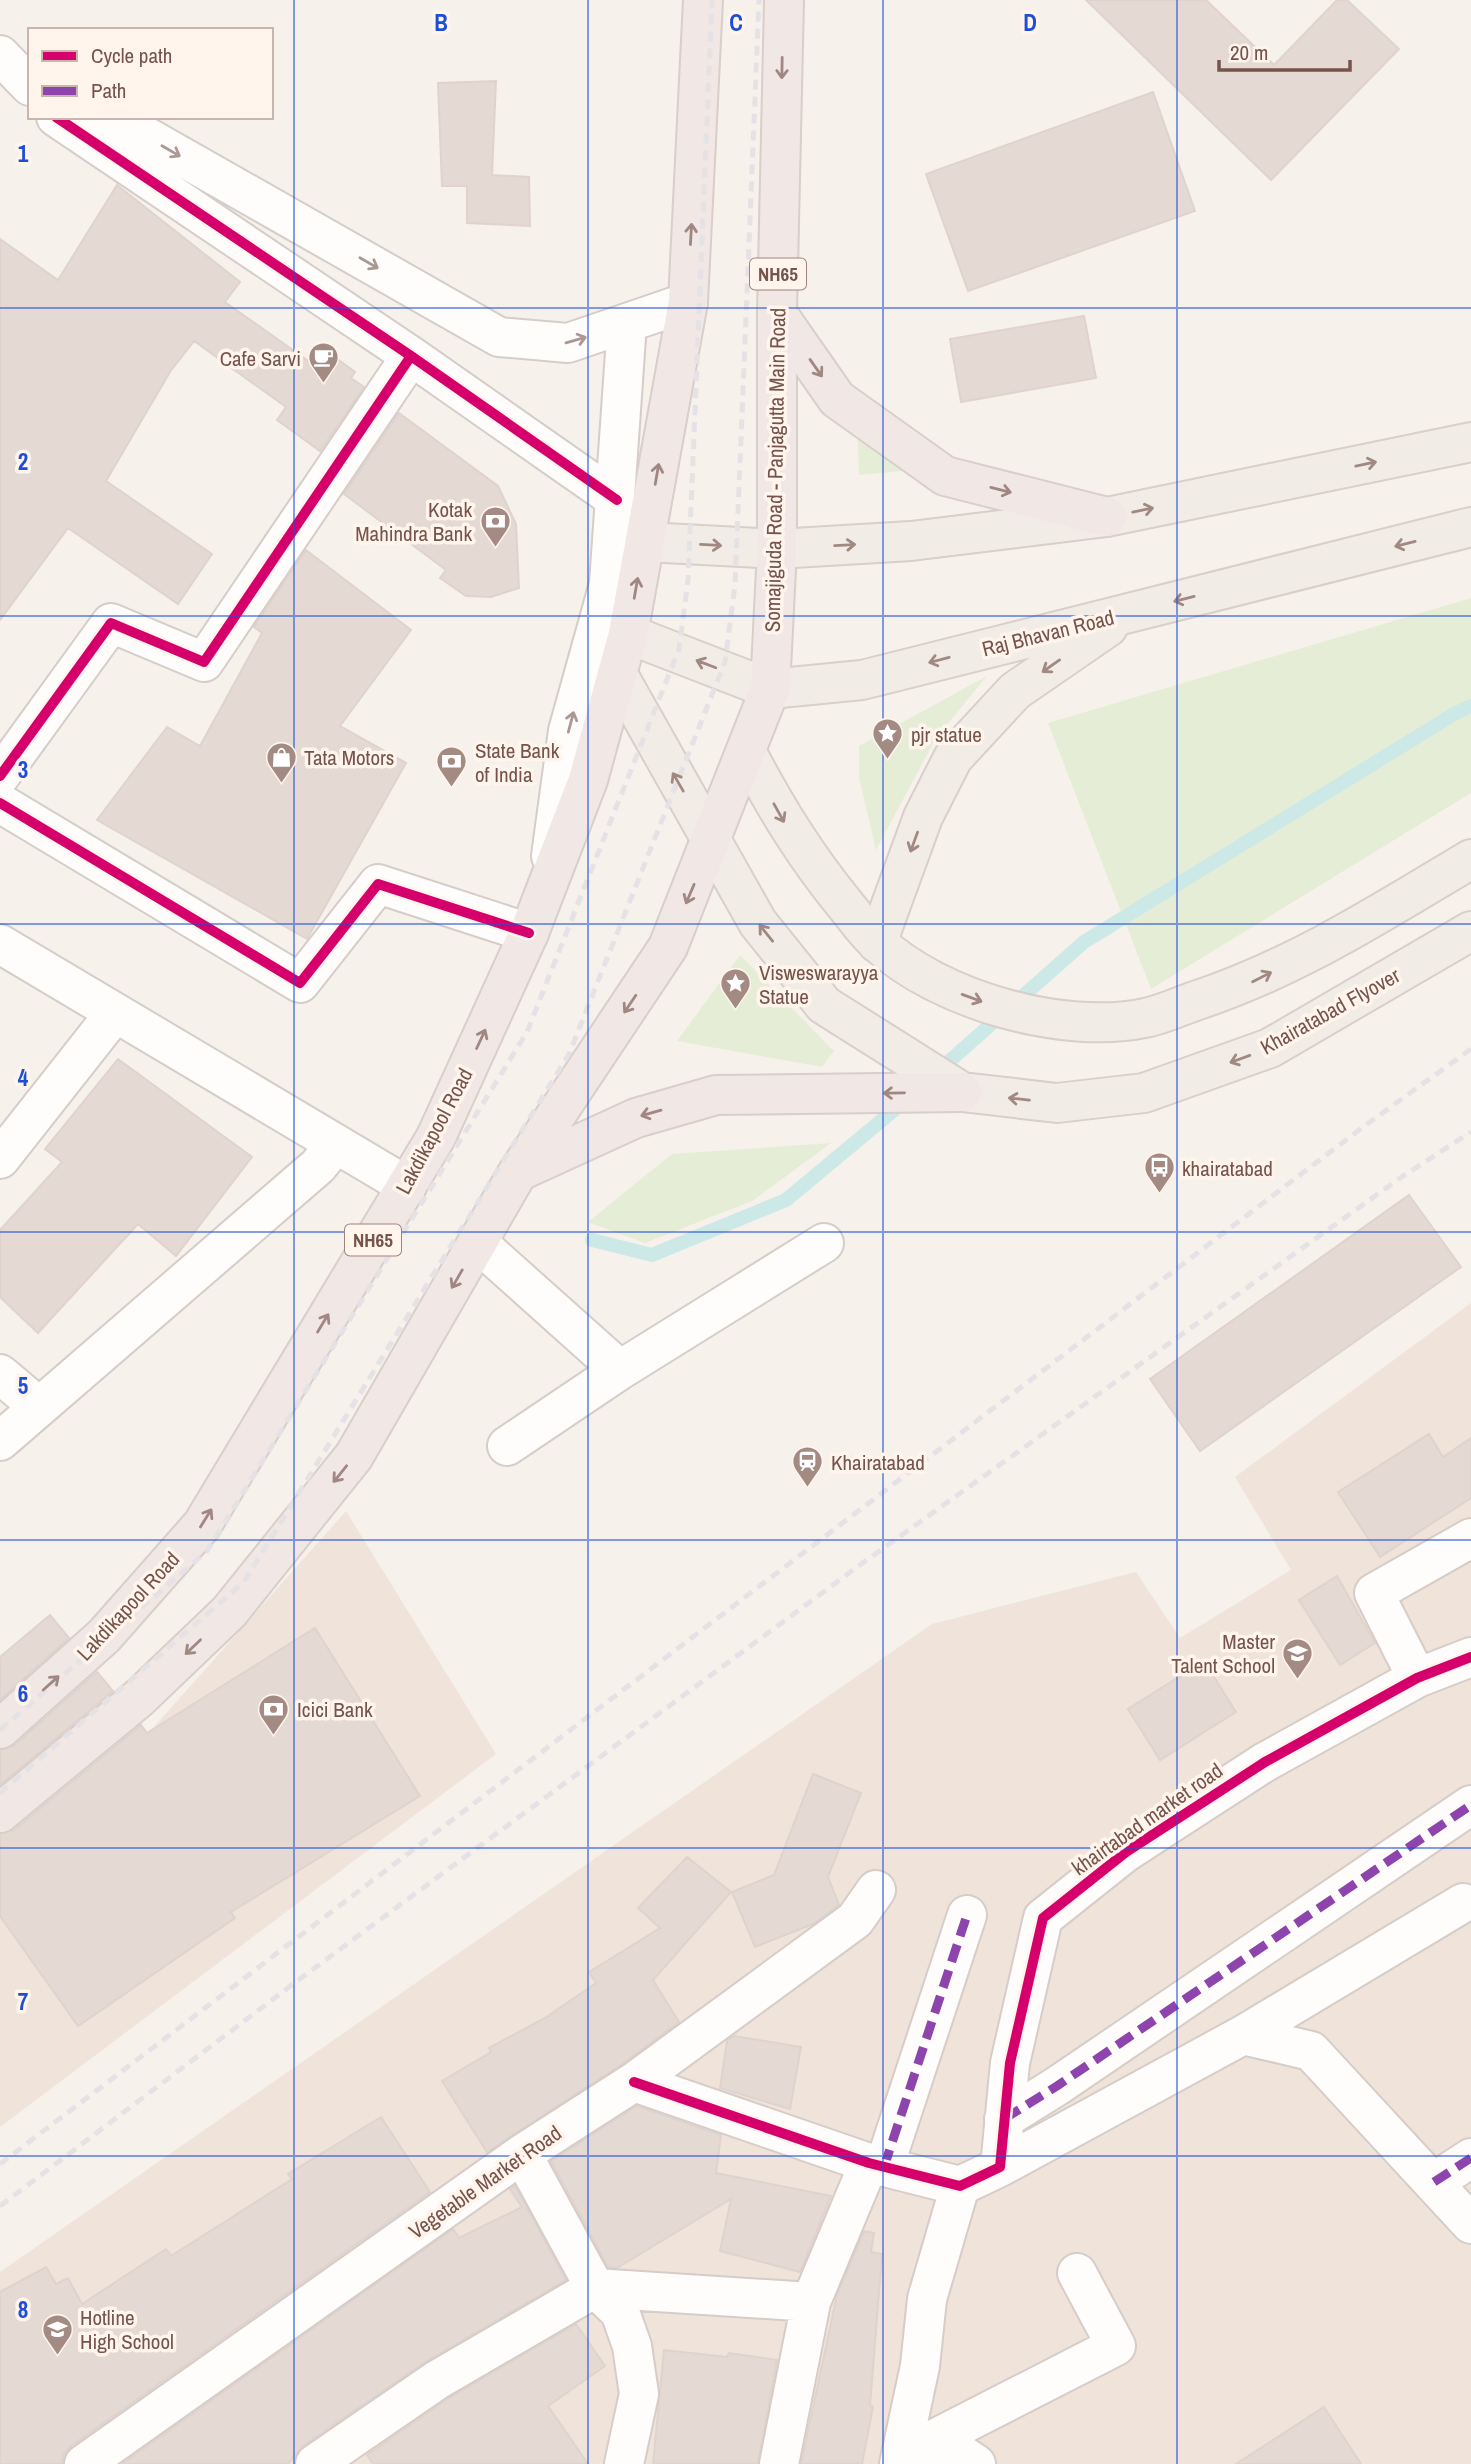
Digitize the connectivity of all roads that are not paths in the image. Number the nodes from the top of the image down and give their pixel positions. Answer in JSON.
{"nodes":[{"id":1,"x":703,"y":0,"type":"edge"},
{"id":2,"x":784,"y":0,"type":"edge"},
{"id":3,"x":59,"y":119,"type":"edge"},
{"id":4,"x":116,"y":119,"type":"edge"},
{"id":5,"x":688,"y":302,"type":"junction"},
{"id":6,"x":777,"y":313,"type":"junction"},
{"id":7,"x":627,"y":323,"type":"junction"},
{"id":8,"x":411,"y":356,"type":"junction"},
{"id":9,"x":1471,"y":442,"type":"edge"},
{"id":10,"x":617,"y":500,"type":"junction"},
{"id":11,"x":1107,"y":517,"type":"junction"},
{"id":12,"x":1471,"y":527,"type":"edge"},
{"id":13,"x":645,"y":542,"type":"junction"},
{"id":14,"x":777,"y":549,"type":"junction"},
{"id":15,"x":1127,"y":614,"type":"junction"},
{"id":16,"x":628,"y":634,"type":"junction"},
{"id":17,"x":617,"y":673,"type":"junction"},
{"id":18,"x":770,"y":689,"type":"junction"},
{"id":19,"x":747,"y":752,"type":"junction"},
{"id":20,"x":0,"y":776,"type":"edge"},
{"id":21,"x":0,"y":803,"type":"edge"},
{"id":22,"x":712,"y":841,"type":"junction"},
{"id":23,"x":1471,"y":859,"type":"edge"},
{"id":24,"x":546,"y":887,"type":"junction"},
{"id":25,"x":1471,"y":931,"type":"edge"},
{"id":26,"x":528,"y":933,"type":"junction"},
{"id":27,"x":877,"y":943,"type":"junction"},
{"id":28,"x":0,"y":944,"type":"edge"},
{"id":29,"x":115,"y":1013,"type":"junction"},
{"id":30,"x":962,"y":1093,"type":"junction"},
{"id":31,"x":336,"y":1144,"type":"junction"},
{"id":32,"x":0,"y":1159,"type":"edge"},
{"id":33,"x":517,"y":1172,"type":"junction"},
{"id":34,"x":407,"y":1186,"type":"junction"},
{"id":35,"x":824,"y":1243,"type":"dead end"},
{"id":36,"x":478,"y":1244,"type":"junction"},
{"id":37,"x":620,"y":1370,"type":"junction"},
{"id":38,"x":0,"y":1374,"type":"edge"},
{"id":39,"x":39,"y":1407,"type":"junction"},
{"id":40,"x":0,"y":1441,"type":"edge"},
{"id":41,"x":507,"y":1446,"type":"dead end"},
{"id":42,"x":1471,"y":1538,"type":"edge"},
{"id":43,"x":1471,"y":1657,"type":"edge"},
{"id":44,"x":1416,"y":1678,"type":"junction"},
{"id":45,"x":0,"y":1729,"type":"edge"},
{"id":46,"x":1471,"y":1805,"type":"edge"},
{"id":47,"x":0,"y":1813,"type":"edge"},
{"id":48,"x":876,"y":1889,"type":"dead end"},
{"id":49,"x":1463,"y":1903,"type":"dead end"},
{"id":50,"x":967,"y":1915,"type":"dead end"},
{"id":51,"x":1243,"y":2035,"type":"junction"},
{"id":52,"x":634,"y":2082,"type":"junction"},
{"id":53,"x":1004,"y":2119,"type":"junction"},
{"id":54,"x":522,"y":2154,"type":"junction"},
{"id":55,"x":1471,"y":2158,"type":"edge"},
{"id":56,"x":877,"y":2165,"type":"junction"},
{"id":57,"x":1000,"y":2167,"type":"junction"},
{"id":58,"x":1434,"y":2182,"type":"junction"},
{"id":59,"x":960,"y":2186,"type":"junction"},
{"id":60,"x":1471,"y":2224,"type":"edge"},
{"id":61,"x":1077,"y":2273,"type":"dead end"},
{"id":62,"x":595,"y":2288,"type":"junction"},
{"id":63,"x":811,"y":2302,"type":"junction"},
{"id":64,"x":905,"y":2455,"type":"edge"},
{"id":65,"x":84,"y":2464,"type":"edge"},
{"id":66,"x":316,"y":2464,"type":"edge"},
{"id":67,"x":624,"y":2464,"type":"edge"},
{"id":68,"x":779,"y":2464,"type":"edge"},
{"id":69,"x":976,"y":2464,"type":"edge"}],
"edges":[{"from":5,"to":1,"type":"highway","number":"NH65","one_way":true},
{"from":2,"to":6,"type":"highway","name":"Somajiguda Road - Panjagutta Main Road","number":"NH65","one_way":true},
{"from":3,"to":8,"type":"street"},
{"from":4,"to":7,"type":"street","one_way":true},
{"from":5,"to":7,"type":"street"},
{"from":13,"to":5,"type":"highway","number":"NH65","one_way":true},
{"from":6,"to":11,"type":"highway","one_way":true},
{"from":6,"to":14,"type":"highway","name":"Somajiguda Road - Panjagutta Main Road","number":"NH65"},
{"from":7,"to":10,"type":"street"},
{"from":8,"to":10,"type":"street"},
{"from":8,"to":20,"type":"street"},
{"from":11,"to":9,"type":"main road","one_way":true},
{"from":24,"to":10,"type":"street","one_way":true},
{"from":14,"to":11,"type":"main road","one_way":true},
{"from":12,"to":15,"type":"main road","name":"Raj Bhavan Road","one_way":true},
{"from":13,"to":14,"type":"main road","one_way":true},
{"from":16,"to":13,"type":"highway","number":"NH65","one_way":true},
{"from":14,"to":18,"type":"highway","name":"Somajiguda Road - Panjagutta Main Road","number":"NH65"},
{"from":15,"to":18,"type":"main road","name":"Raj Bhavan Road","one_way":true},
{"from":15,"to":27,"type":"main road","one_way":true},
{"from":16,"to":17,"type":"highway","name":"Lakdikapool Road","number":"NH65"},
{"from":18,"to":16,"type":"main road","name":"Raj Bhavan Road","one_way":true},
{"from":22,"to":17,"type":"main road","name":"Khairatabad Flyover","one_way":true},
{"from":17,"to":24,"type":"highway","name":"Lakdikapool Road","number":"NH65"},
{"from":18,"to":19,"type":"highway","name":"Somajiguda Road - Panjagutta Main Road"},
{"from":19,"to":22,"type":"highway","name":"Somajiguda Road - Panjagutta Main Road"},
{"from":19,"to":27,"type":"main road","one_way":true},
{"from":21,"to":26,"type":"street"},
{"from":30,"to":22,"type":"main road","name":"Khairatabad Flyover","one_way":true},
{"from":22,"to":33,"type":"highway","name":"Somajiguda Road - Panjagutta Main Road","one_way":true},
{"from":27,"to":23,"type":"main road","one_way":true},
{"from":24,"to":26,"type":"highway","name":"Lakdikapool Road","number":"NH65"},
{"from":25,"to":30,"type":"main road","name":"Khairatabad Flyover","one_way":true},
{"from":34,"to":26,"type":"highway","name":"Lakdikapool Road","number":"NH65","one_way":true},
{"from":28,"to":29,"type":"street"},
{"from":29,"to":31,"type":"street"},
{"from":29,"to":32,"type":"street"},
{"from":30,"to":33,"type":"highway","one_way":true},
{"from":31,"to":34,"type":"street"},
{"from":31,"to":39,"type":"street"},
{"from":33,"to":36,"type":"highway"},
{"from":45,"to":34,"type":"highway","name":"Lakdikapool Road","number":"NH65","one_way":true},
{"from":35,"to":37,"type":"street"},
{"from":36,"to":37,"type":"street"},
{"from":36,"to":47,"type":"highway","one_way":true},
{"from":37,"to":41,"type":"street"},
{"from":38,"to":39,"type":"street"},
{"from":39,"to":40,"type":"street"},
{"from":42,"to":44,"type":"street"},
{"from":43,"to":44,"type":"street","name":"khairtabad market road"},
{"from":44,"to":53,"type":"street","name":"khairtabad market road"},
{"from":46,"to":53,"type":"street"},
{"from":48,"to":52,"type":"street","name":"Vegetable Market Road"},
{"from":49,"to":51,"type":"street"},
{"from":50,"to":56,"type":"street"},
{"from":51,"to":57,"type":"street"},
{"from":51,"to":58,"type":"street"},
{"from":52,"to":54,"type":"street","name":"Vegetable Market Road"},
{"from":52,"to":56,"type":"street"},
{"from":53,"to":57,"type":"street","name":"khairtabad market road"},
{"from":54,"to":62,"type":"street"},
{"from":54,"to":65,"type":"street","name":"Vegetable Market Road"},
{"from":55,"to":58,"type":"street"},
{"from":56,"to":59,"type":"street"},
{"from":56,"to":63,"type":"street"},
{"from":57,"to":59,"type":"street"},
{"from":58,"to":60,"type":"street"},
{"from":59,"to":64,"type":"street"},
{"from":61,"to":64,"type":"street"},
{"from":62,"to":63,"type":"street"},
{"from":62,"to":66,"type":"street"},
{"from":62,"to":67,"type":"street"},
{"from":63,"to":68,"type":"street"},
{"from":64,"to":69,"type":"street"}]}
